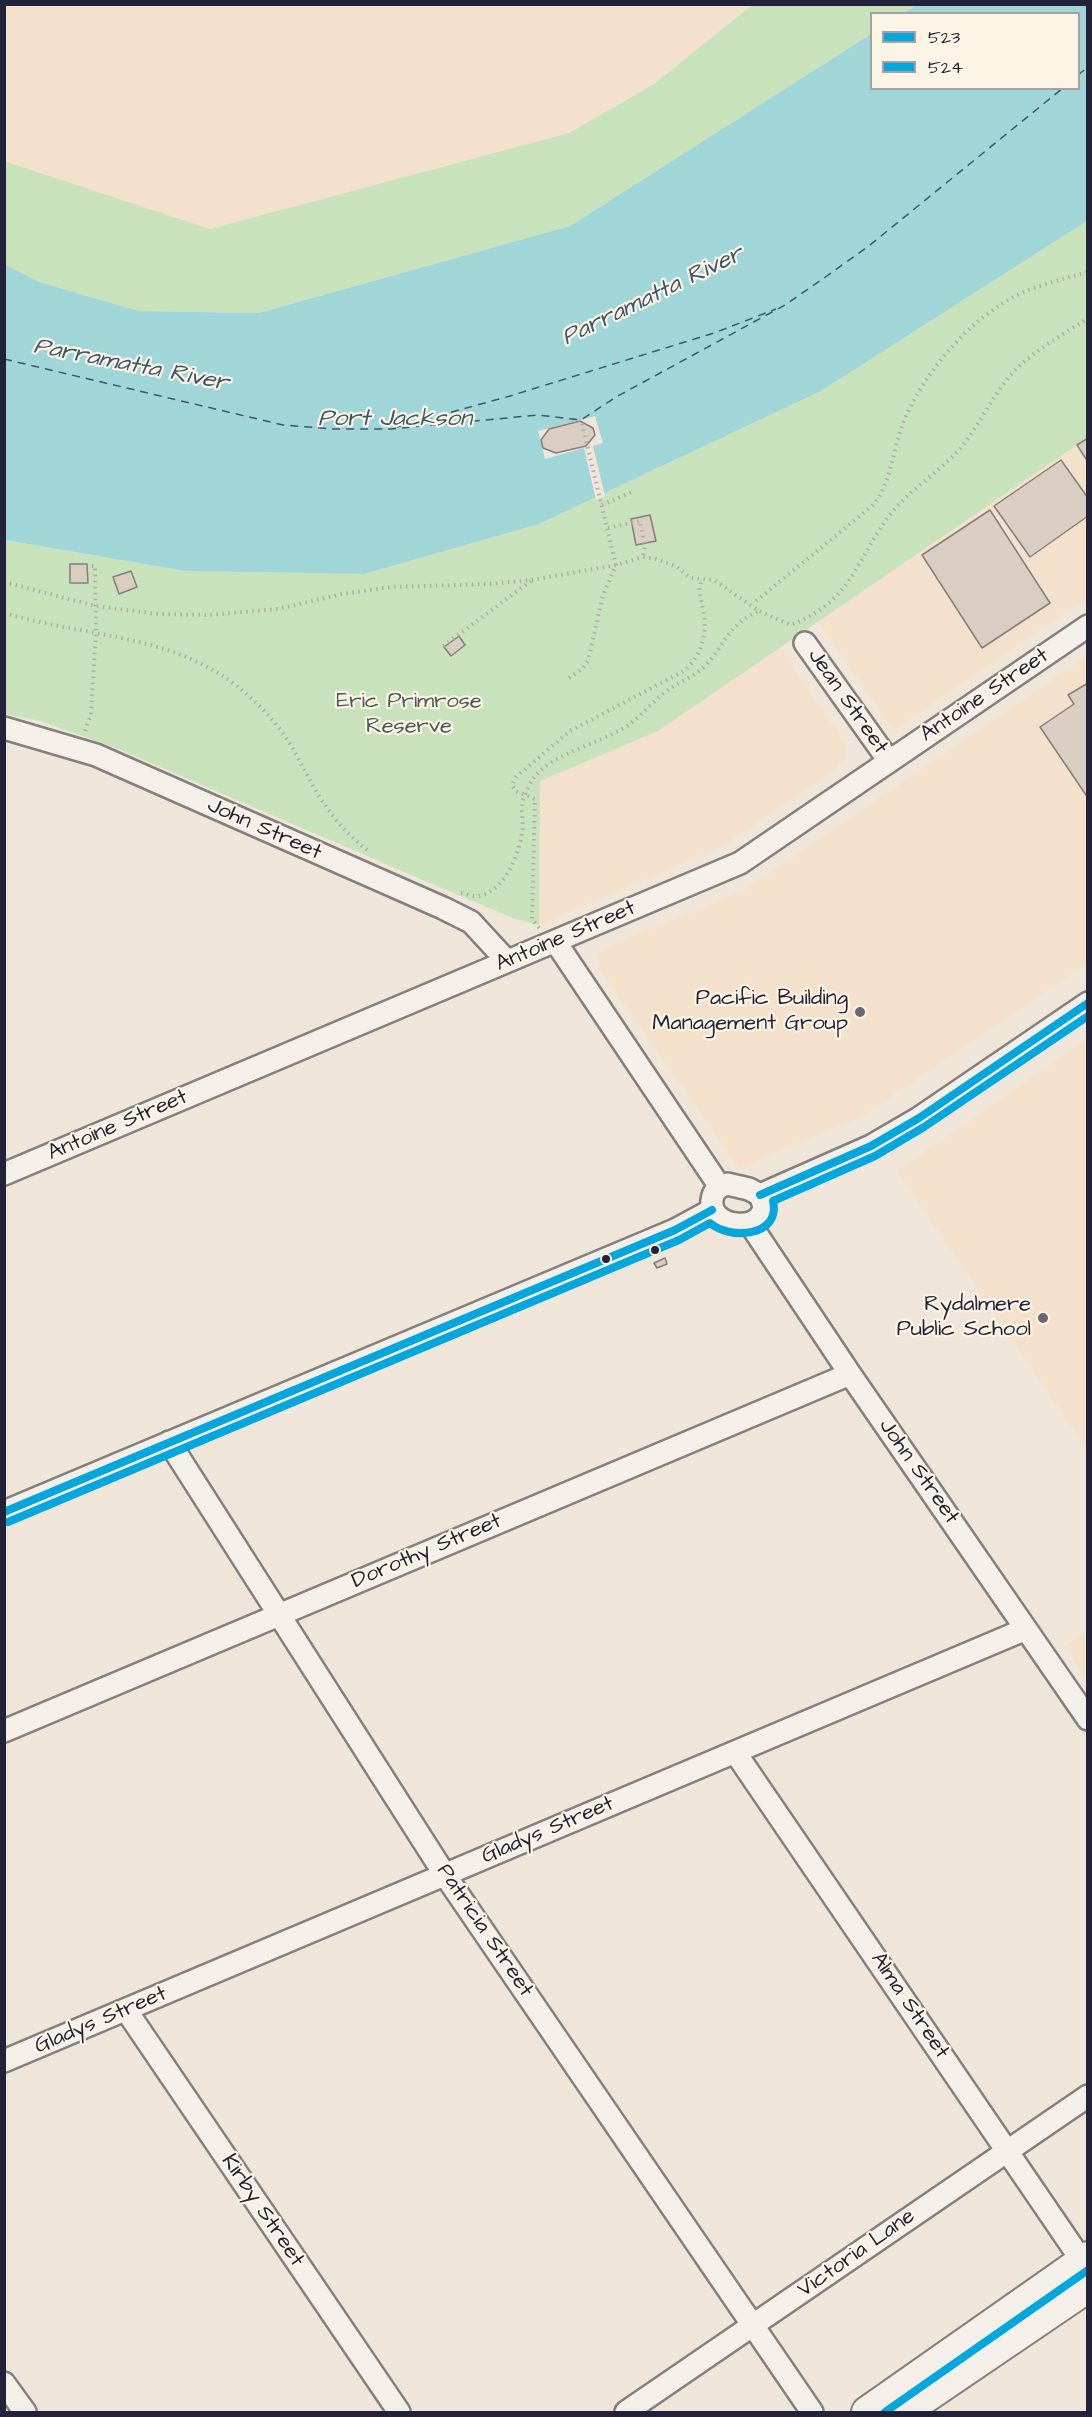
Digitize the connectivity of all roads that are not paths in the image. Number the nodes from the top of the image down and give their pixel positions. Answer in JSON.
{"nodes":[{"id":1,"x":1088,"y":626,"type":"edge"},
{"id":2,"x":805,"y":643,"type":"dead end"},
{"id":3,"x":4,"y":728,"type":"edge"},
{"id":4,"x":889,"y":761,"type":"junction"},
{"id":5,"x":550,"y":934,"type":"junction"},
{"id":6,"x":507,"y":961,"type":"junction"},
{"id":7,"x":1088,"y":1004,"type":"edge"},
{"id":8,"x":4,"y":1174,"type":"edge"},
{"id":9,"x":720,"y":1187,"type":"junction"},
{"id":10,"x":760,"y":1195,"type":"junction"},
{"id":11,"x":712,"y":1210,"type":"junction"},
{"id":12,"x":750,"y":1224,"type":"junction"},
{"id":13,"x":850,"y":1374,"type":"junction"},
{"id":14,"x":169,"y":1442,"type":"junction"},
{"id":15,"x":4,"y":1512,"type":"edge"},
{"id":16,"x":279,"y":1614,"type":"junction"},
{"id":17,"x":1026,"y":1629,"type":"junction"},
{"id":18,"x":1088,"y":1719,"type":"edge"},
{"id":19,"x":4,"y":1731,"type":"edge"},
{"id":20,"x":735,"y":1752,"type":"junction"},
{"id":21,"x":445,"y":1875,"type":"junction"},
{"id":22,"x":126,"y":2010,"type":"junction"},
{"id":23,"x":4,"y":2061,"type":"edge"},
{"id":24,"x":1088,"y":2096,"type":"edge"},
{"id":25,"x":1008,"y":2150,"type":"junction"},
{"id":26,"x":1086,"y":2268,"type":"edge"},
{"id":27,"x":752,"y":2326,"type":"junction"},
{"id":28,"x":4,"y":2383,"type":"edge"},
{"id":29,"x":25,"y":2412,"type":"edge"},
{"id":30,"x":399,"y":2412,"type":"edge"},
{"id":31,"x":626,"y":2412,"type":"edge"},
{"id":32,"x":812,"y":2412,"type":"edge"},
{"id":33,"x":867,"y":2412,"type":"edge"},
{"id":34,"x":904,"y":2412,"type":"edge"}],
"edges":[{"from":1,"to":4,"type":"street","name":"Antoine Street"},
{"from":2,"to":4,"type":"street","name":"Jean Street"},
{"from":3,"to":6,"type":"street","name":"John Street"},
{"from":4,"to":5,"type":"street","name":"Antoine Street"},
{"from":5,"to":6,"type":"street","name":"Antoine Street"},
{"from":5,"to":9,"type":"street"},
{"from":6,"to":8,"type":"street","name":"Antoine Street"},
{"from":7,"to":10,"type":"street"},
{"from":9,"to":10,"type":"street"},
{"from":9,"to":11,"type":"street"},
{"from":10,"to":12,"type":"street"},
{"from":11,"to":12,"type":"street"},
{"from":11,"to":14,"type":"street"},
{"from":12,"to":13,"type":"street","name":"John Street"},
{"from":13,"to":16,"type":"street","name":"Dorothy Street"},
{"from":13,"to":17,"type":"street","name":"John Street"},
{"from":14,"to":15,"type":"street"},
{"from":14,"to":16,"type":"street","name":"Patricia Street"},
{"from":16,"to":19,"type":"street","name":"Dorothy Street"},
{"from":16,"to":21,"type":"street","name":"Patricia Street"},
{"from":17,"to":18,"type":"street","name":"John Street"},
{"from":17,"to":20,"type":"street","name":"Gladys Street"},
{"from":20,"to":21,"type":"street","name":"Gladys Street"},
{"from":20,"to":25,"type":"street","name":"Alma Street"},
{"from":21,"to":22,"type":"street","name":"Gladys Street"},
{"from":21,"to":27,"type":"street","name":"Patricia Street"},
{"from":22,"to":23,"type":"street","name":"Gladys Street"},
{"from":22,"to":30,"type":"street","name":"Kirby Street"},
{"from":24,"to":25,"type":"street","name":"Victoria Lane"},
{"from":25,"to":26,"type":"street","name":"Alma Street"},
{"from":25,"to":27,"type":"street","name":"Victoria Lane"},
{"from":26,"to":33,"type":"highway"},
{"from":26,"to":34,"type":"highway"},
{"from":27,"to":31,"type":"street","name":"Victoria Lane"},
{"from":27,"to":32,"type":"street","name":"Patricia Street"},
{"from":28,"to":29,"type":"street"}]}
